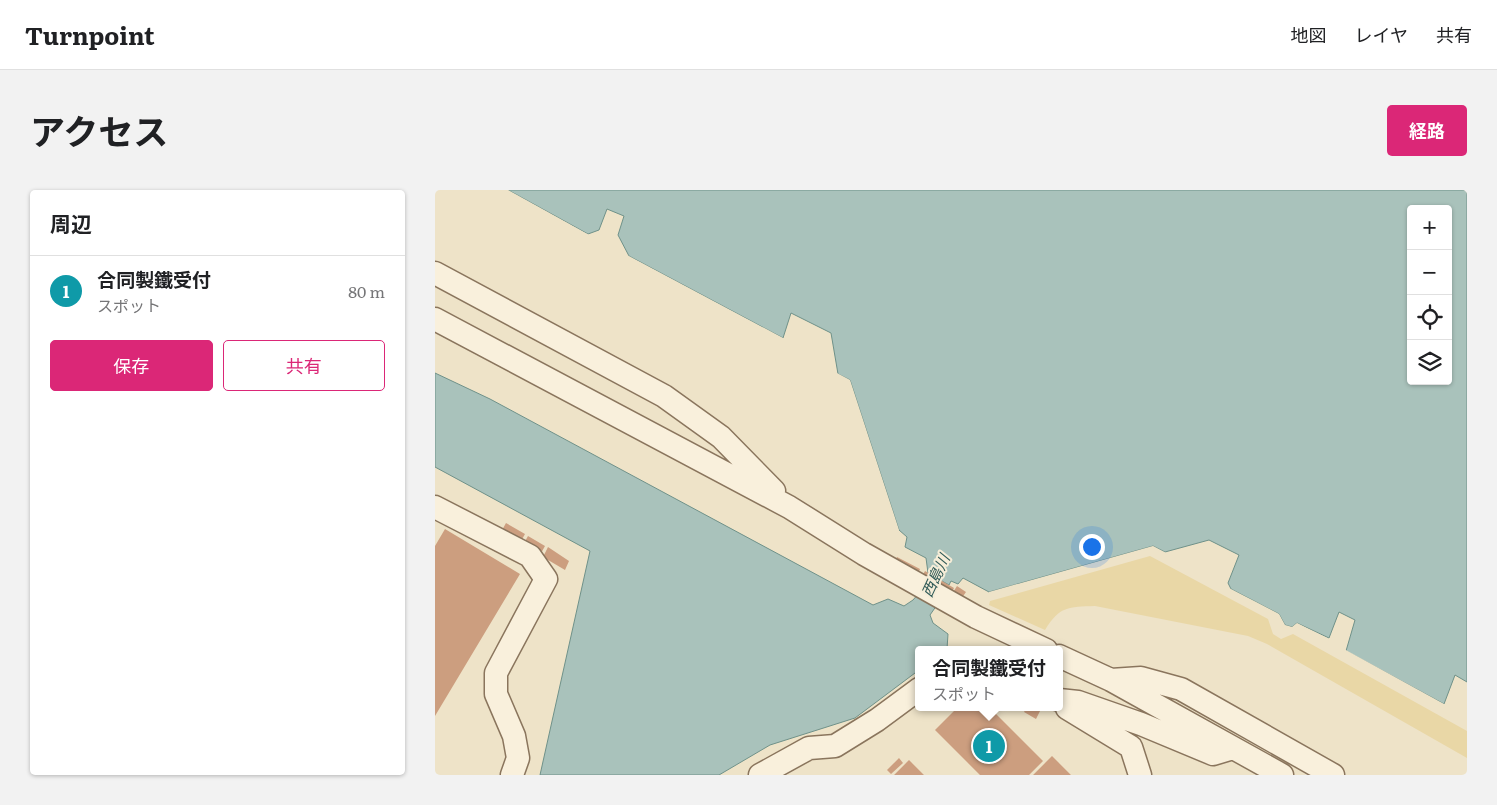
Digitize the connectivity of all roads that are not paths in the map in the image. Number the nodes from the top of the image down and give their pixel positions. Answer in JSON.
{"nodes":[{"id":1,"x":435,"y":272,"type":"edge"},
{"id":2,"x":435,"y":318,"type":"edge"},
{"id":3,"x":789,"y":506,"type":"junction"},
{"id":4,"x":435,"y":507,"type":"edge"},
{"id":5,"x":1038,"y":646,"type":"edge"},
{"id":6,"x":1063,"y":658,"type":"edge"},
{"id":7,"x":1111,"y":680,"type":"junction"},
{"id":8,"x":915,"y":692,"type":"edge"},
{"id":9,"x":1063,"y":701,"type":"edge"},
{"id":10,"x":1063,"y":704,"type":"edge"},
{"id":11,"x":1233,"y":748,"type":"junction"},
{"id":12,"x":512,"y":775,"type":"edge"},
{"id":13,"x":759,"y":775,"type":"edge"},
{"id":14,"x":1140,"y":775,"type":"edge"},
{"id":15,"x":1282,"y":775,"type":"edge"},
{"id":16,"x":1333,"y":775,"type":"edge"}],
"edges":[{"from":1,"to":3,"type":"street"},
{"from":2,"to":3,"type":"street"},
{"from":3,"to":5,"type":"street"},
{"from":4,"to":12,"type":"street"},
{"from":6,"to":7,"type":"street"},
{"from":7,"to":11,"type":"street"},
{"from":7,"to":16,"type":"street"},
{"from":8,"to":13,"type":"street"},
{"from":9,"to":11,"type":"street"},
{"from":10,"to":14,"type":"street"},
{"from":11,"to":15,"type":"street"}]}
